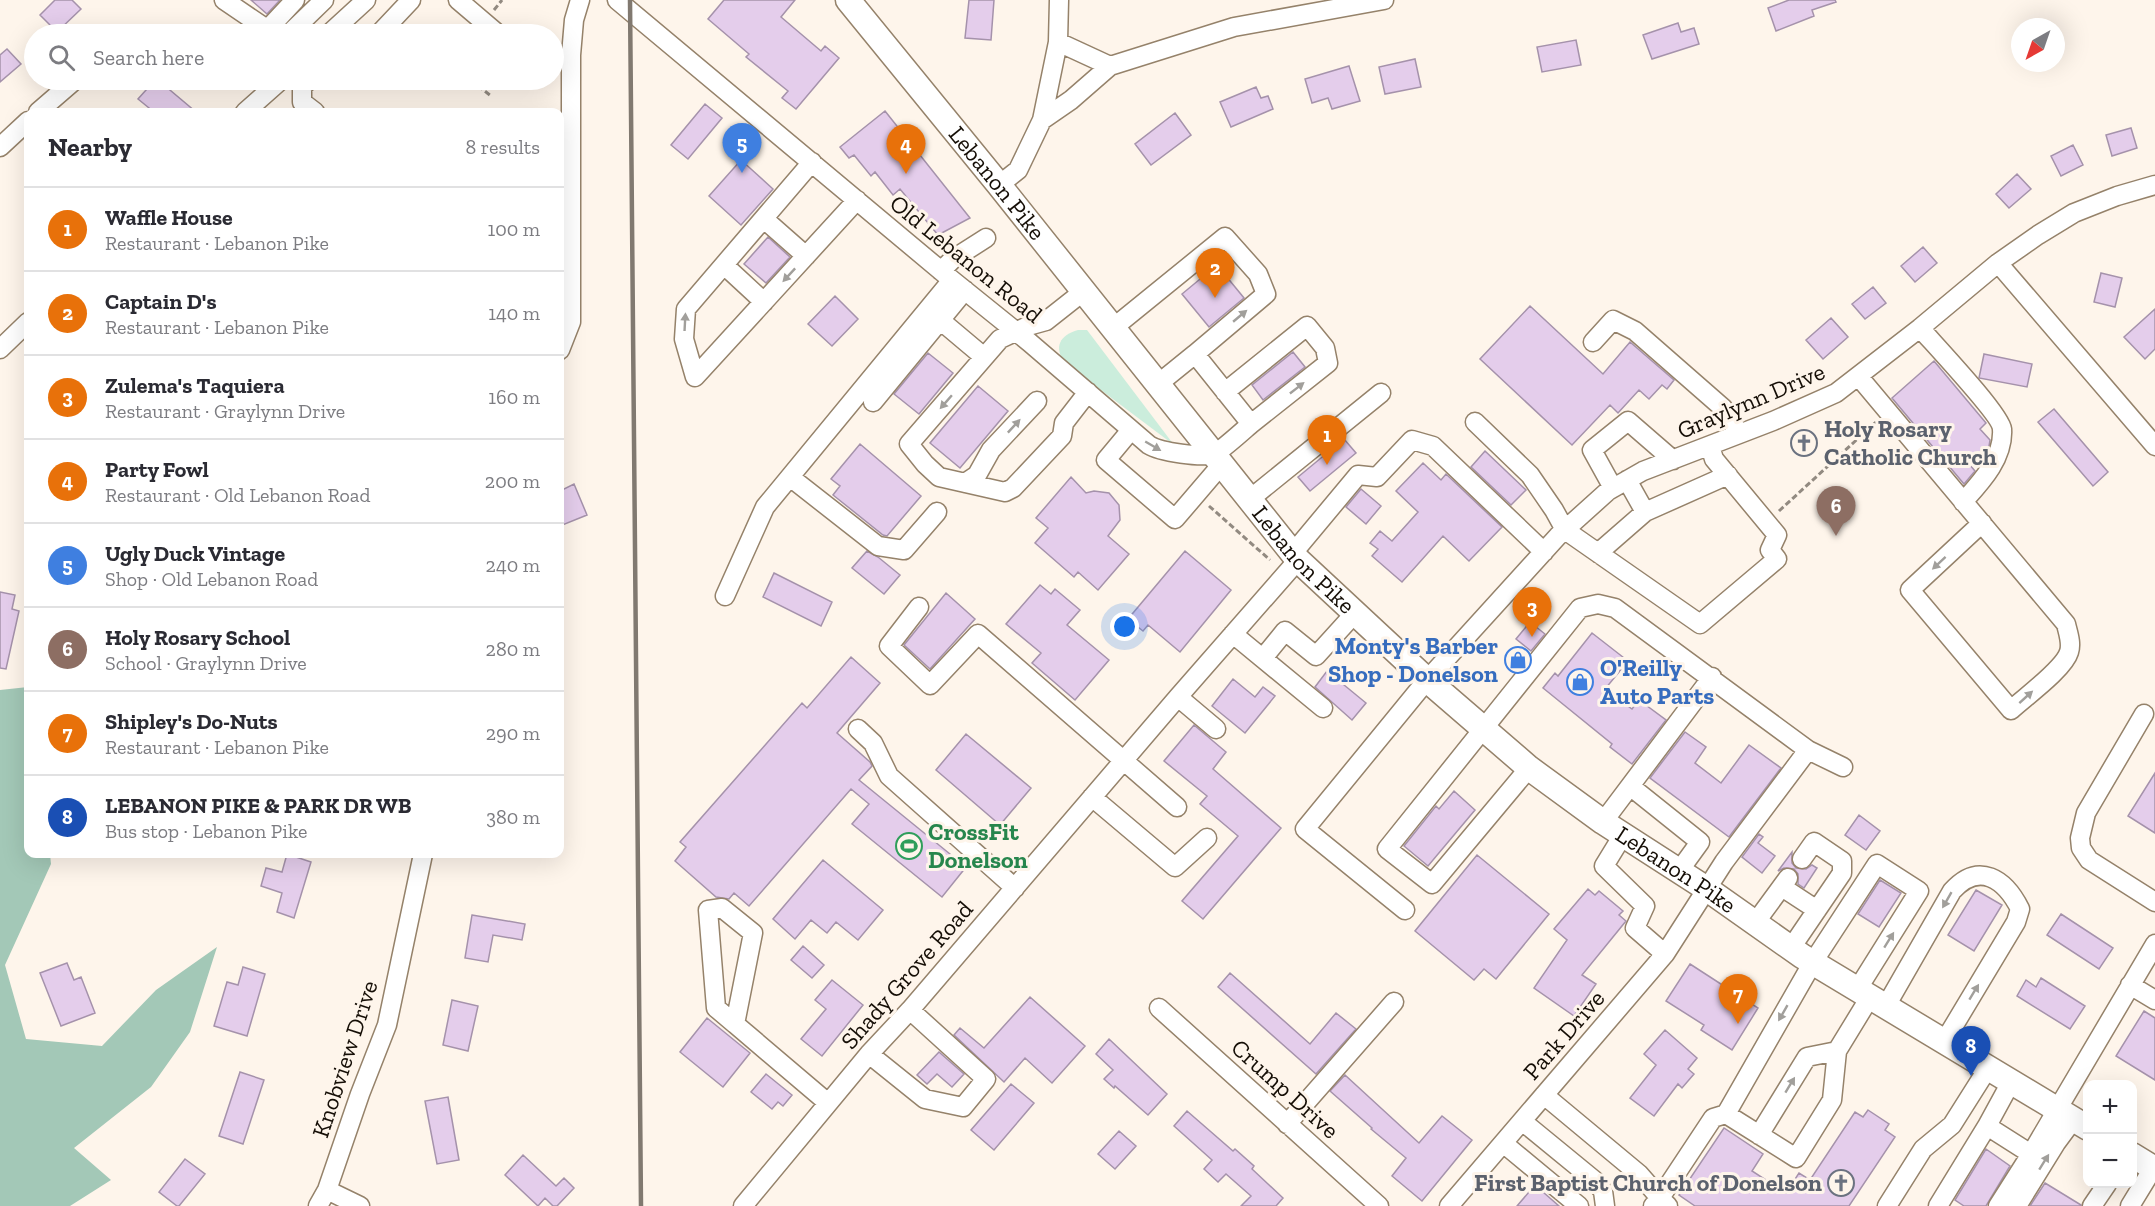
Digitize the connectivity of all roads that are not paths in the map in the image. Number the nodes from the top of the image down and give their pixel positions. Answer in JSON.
{"nodes":[{"id":1,"x":224,"y":0,"type":"edge"},
{"id":2,"x":295,"y":0,"type":"edge"},
{"id":3,"x":324,"y":0,"type":"edge"},
{"id":4,"x":366,"y":0,"type":"edge"},
{"id":5,"x":411,"y":0,"type":"edge"},
{"id":6,"x":458,"y":0,"type":"edge"},
{"id":7,"x":580,"y":0,"type":"edge"},
{"id":8,"x":617,"y":0,"type":"edge"},
{"id":9,"x":848,"y":0,"type":"edge"},
{"id":10,"x":1059,"y":0,"type":"edge"},
{"id":11,"x":1384,"y":0,"type":"edge"},
{"id":12,"x":259,"y":24,"type":"edge"},
{"id":13,"x":277,"y":24,"type":"edge"},
{"id":14,"x":299,"y":24,"type":"edge"},
{"id":15,"x":340,"y":24,"type":"edge"},
{"id":16,"x":388,"y":24,"type":"edge"},
{"id":17,"x":486,"y":24,"type":"edge"},
{"id":18,"x":1058,"y":42,"type":"junction"},
{"id":19,"x":1110,"y":66,"type":"junction"},
{"id":20,"x":564,"y":67,"type":"edge"},
{"id":21,"x":63,"y":90,"type":"edge"},
{"id":22,"x":269,"y":90,"type":"edge"},
{"id":23,"x":302,"y":90,"type":"edge"},
{"id":24,"x":563,"y":90,"type":"edge"},
{"id":25,"x":43,"y":108,"type":"edge"},
{"id":26,"x":249,"y":108,"type":"edge"},
{"id":27,"x":310,"y":108,"type":"edge"},
{"id":28,"x":563,"y":108,"type":"edge"},
{"id":29,"x":1042,"y":120,"type":"junction"},
{"id":30,"x":24,"y":126,"type":"edge"},
{"id":31,"x":564,"y":131,"type":"edge"},
{"id":32,"x":0,"y":147,"type":"edge"},
{"id":33,"x":812,"y":162,"type":"junction"},
{"id":34,"x":999,"y":185,"type":"junction"},
{"id":35,"x":2155,"y":185,"type":"edge"},
{"id":36,"x":857,"y":200,"type":"junction"},
{"id":37,"x":764,"y":219,"type":"junction"},
{"id":38,"x":986,"y":238,"type":"dead end"},
{"id":39,"x":806,"y":256,"type":"junction"},
{"id":40,"x":1998,"y":263,"type":"junction"},
{"id":41,"x":724,"y":265,"type":"junction"},
{"id":42,"x":953,"y":281,"type":"junction"},
{"id":43,"x":1084,"y":291,"type":"junction"},
{"id":44,"x":764,"y":302,"type":"junction"},
{"id":45,"x":940,"y":320,"type":"junction"},
{"id":46,"x":24,"y":325,"type":"edge"},
{"id":47,"x":1113,"y":328,"type":"junction"},
{"id":48,"x":1920,"y":328,"type":"junction"},
{"id":49,"x":1016,"y":332,"type":"junction"},
{"id":50,"x":564,"y":340,"type":"edge"},
{"id":51,"x":1593,"y":342,"type":"dead end"},
{"id":52,"x":0,"y":349,"type":"edge"},
{"id":53,"x":1195,"y":354,"type":"junction"},
{"id":54,"x":984,"y":357,"type":"junction"},
{"id":55,"x":1859,"y":377,"type":"junction"},
{"id":56,"x":1158,"y":384,"type":"junction"},
{"id":57,"x":1088,"y":392,"type":"junction"},
{"id":58,"x":1225,"y":392,"type":"junction"},
{"id":59,"x":1381,"y":393,"type":"dead end"},
{"id":60,"x":1037,"y":401,"type":"dead end"},
{"id":61,"x":873,"y":402,"type":"dead end"},
{"id":62,"x":1475,"y":422,"type":"dead end"},
{"id":63,"x":1251,"y":424,"type":"junction"},
{"id":64,"x":1131,"y":430,"type":"junction"},
{"id":65,"x":1739,"y":433,"type":"junction"},
{"id":66,"x":1710,"y":446,"type":"junction"},
{"id":67,"x":2155,"y":446,"type":"edge"},
{"id":68,"x":1218,"y":459,"type":"junction"},
{"id":69,"x":1673,"y":460,"type":"junction"},
{"id":70,"x":1728,"y":475,"type":"junction"},
{"id":71,"x":790,"y":477,"type":"junction"},
{"id":72,"x":965,"y":483,"type":"junction"},
{"id":73,"x":1620,"y":484,"type":"junction"},
{"id":74,"x":1250,"y":499,"type":"junction"},
{"id":75,"x":1963,"y":501,"type":"junction"},
{"id":76,"x":937,"y":512,"type":"dead end"},
{"id":77,"x":1645,"y":512,"type":"junction"},
{"id":78,"x":1982,"y":524,"type":"junction"},
{"id":79,"x":1565,"y":530,"type":"junction"},
{"id":80,"x":1544,"y":552,"type":"junction"},
{"id":81,"x":1598,"y":553,"type":"junction"},
{"id":82,"x":1296,"y":556,"type":"junction"},
{"id":83,"x":725,"y":596,"type":"dead end"},
{"id":84,"x":919,"y":607,"type":"dead end"},
{"id":85,"x":1355,"y":613,"type":"junction"},
{"id":86,"x":1233,"y":634,"type":"junction"},
{"id":87,"x":1263,"y":658,"type":"junction"},
{"id":88,"x":1712,"y":678,"type":"junction"},
{"id":89,"x":1427,"y":680,"type":"junction"},
{"id":90,"x":1178,"y":697,"type":"junction"},
{"id":91,"x":1323,"y":708,"type":"dead end"},
{"id":92,"x":2144,"y":714,"type":"dead end"},
{"id":93,"x":858,"y":729,"type":"dead end"},
{"id":94,"x":1216,"y":729,"type":"dead end"},
{"id":95,"x":1484,"y":729,"type":"junction"},
{"id":96,"x":1808,"y":750,"type":"junction"},
{"id":97,"x":1122,"y":761,"type":"junction"},
{"id":98,"x":1843,"y":767,"type":"dead end"},
{"id":99,"x":1529,"y":768,"type":"junction"},
{"id":100,"x":1630,"y":786,"type":"junction"},
{"id":101,"x":1092,"y":797,"type":"junction"},
{"id":102,"x":1177,"y":807,"type":"dead end"},
{"id":103,"x":1613,"y":829,"type":"junction"},
{"id":104,"x":1207,"y":838,"type":"dead end"},
{"id":105,"x":422,"y":858,"type":"edge"},
{"id":106,"x":1802,"y":858,"type":"dead end"},
{"id":107,"x":1679,"y":871,"type":"junction"},
{"id":108,"x":1015,"y":888,"type":"junction"},
{"id":109,"x":1707,"y":889,"type":"junction"},
{"id":110,"x":2155,"y":902,"type":"edge"},
{"id":111,"x":1405,"y":910,"type":"dead end"},
{"id":112,"x":1817,"y":910,"type":"junction"},
{"id":113,"x":1755,"y":923,"type":"junction"},
{"id":114,"x":2154,"y":946,"type":"edge"},
{"id":115,"x":1791,"y":948,"type":"junction"},
{"id":116,"x":1665,"y":954,"type":"junction"},
{"id":117,"x":1813,"y":962,"type":"junction"},
{"id":118,"x":2130,"y":985,"type":"junction"},
{"id":119,"x":1871,"y":998,"type":"junction"},
{"id":120,"x":2155,"y":1000,"type":"edge"},
{"id":121,"x":1394,"y":1002,"type":"dead end"},
{"id":122,"x":1159,"y":1008,"type":"dead end"},
{"id":123,"x":910,"y":1010,"type":"junction"},
{"id":124,"x":735,"y":1024,"type":"junction"},
{"id":125,"x":1944,"y":1042,"type":"junction"},
{"id":126,"x":1837,"y":1051,"type":"junction"},
{"id":127,"x":869,"y":1054,"type":"junction"},
{"id":128,"x":1988,"y":1068,"type":"junction"},
{"id":129,"x":2011,"y":1082,"type":"junction"},
{"id":130,"x":1544,"y":1095,"type":"junction"},
{"id":131,"x":828,"y":1103,"type":"junction"},
{"id":132,"x":1726,"y":1114,"type":"junction"},
{"id":133,"x":2072,"y":1119,"type":"edge"},
{"id":134,"x":1522,"y":1121,"type":"junction"},
{"id":135,"x":1287,"y":1124,"type":"junction"},
{"id":136,"x":1987,"y":1126,"type":"junction"},
{"id":137,"x":1759,"y":1135,"type":"junction"},
{"id":138,"x":1503,"y":1143,"type":"junction"},
{"id":139,"x":2031,"y":1154,"type":"junction"},
{"id":140,"x":2137,"y":1157,"type":"edge"},
{"id":141,"x":2154,"y":1167,"type":"edge"},
{"id":142,"x":2104,"y":1188,"type":"edge"},
{"id":143,"x":322,"y":1198,"type":"edge"},
{"id":144,"x":1660,"y":1203,"type":"edge"},
{"id":145,"x":360,"y":1206,"type":"edge"},
{"id":146,"x":743,"y":1206,"type":"edge"},
{"id":147,"x":1379,"y":1206,"type":"edge"},
{"id":148,"x":1449,"y":1206,"type":"edge"},
{"id":149,"x":1579,"y":1206,"type":"edge"},
{"id":150,"x":1605,"y":1206,"type":"edge"},
{"id":151,"x":1887,"y":1206,"type":"edge"},
{"id":152,"x":1938,"y":1206,"type":"edge"},
{"id":153,"x":1998,"y":1206,"type":"edge"},
{"id":154,"x":2017,"y":1206,"type":"edge"},
{"id":155,"x":2092,"y":1206,"type":"edge"},
{"id":156,"x":2130,"y":1206,"type":"edge"}],
"edges":[{"from":1,"to":12,"type":"street"},
{"from":2,"to":13,"type":"street"},
{"from":3,"to":14,"type":"street"},
{"from":4,"to":15,"type":"street"},
{"from":5,"to":16,"type":"street"},
{"from":6,"to":17,"type":"street"},
{"from":7,"to":20,"type":"street"},
{"from":8,"to":33,"type":"street","name":"Old Lebanon Road"},
{"from":9,"to":34,"type":"main road","name":"Lebanon Pike"},
{"from":10,"to":18,"type":"street"},
{"from":11,"to":19,"type":"street"},
{"from":18,"to":19,"type":"street"},
{"from":18,"to":29,"type":"street"},
{"from":19,"to":29,"type":"street"},
{"from":21,"to":25,"type":"street"},
{"from":22,"to":26,"type":"street"},
{"from":23,"to":27,"type":"street"},
{"from":24,"to":28,"type":"street"},
{"from":29,"to":34,"type":"street"},
{"from":30,"to":32,"type":"street"},
{"from":31,"to":50,"type":"street"},
{"from":33,"to":36,"type":"street","name":"Old Lebanon Road"},
{"from":33,"to":37,"type":"street"},
{"from":34,"to":43,"type":"main road","name":"Lebanon Pike"},
{"from":35,"to":40,"type":"street","name":"Graylynn Drive"},
{"from":36,"to":39,"type":"street"},
{"from":36,"to":42,"type":"street","name":"Old Lebanon Road"},
{"from":37,"to":39,"type":"street"},
{"from":37,"to":41,"type":"street"},
{"from":38,"to":42,"type":"street"},
{"from":39,"to":44,"type":"street","one_way":true},
{"from":40,"to":48,"type":"street","name":"Graylynn Drive"},
{"from":40,"to":67,"type":"street"},
{"from":41,"to":44,"type":"street"},
{"from":44,"to":41,"type":"street","one_way":true},
{"from":42,"to":45,"type":"street"},
{"from":42,"to":49,"type":"street","name":"Old Lebanon Road"},
{"from":42,"to":71,"type":"street"},
{"from":43,"to":47,"type":"main road","name":"Lebanon Pike"},
{"from":43,"to":49,"type":"street"},
{"from":45,"to":54,"type":"street"},
{"from":45,"to":61,"type":"street"},
{"from":46,"to":52,"type":"street"},
{"from":53,"to":47,"type":"street","one_way":true},
{"from":47,"to":56,"type":"main road","name":"Lebanon Pike"},
{"from":48,"to":55,"type":"street","name":"Graylynn Drive"},
{"from":48,"to":75,"type":"street"},
{"from":49,"to":54,"type":"street"},
{"from":49,"to":57,"type":"street","name":"Old Lebanon Road"},
{"from":51,"to":65,"type":"street"},
{"from":53,"to":56,"type":"street"},
{"from":53,"to":58,"type":"street"},
{"from":54,"to":72,"type":"street","one_way":true},
{"from":55,"to":65,"type":"street","name":"Graylynn Drive"},
{"from":55,"to":75,"type":"street"},
{"from":56,"to":68,"type":"main road","name":"Lebanon Pike"},
{"from":57,"to":64,"type":"street","name":"Old Lebanon Road"},
{"from":57,"to":72,"type":"street"},
{"from":58,"to":63,"type":"street"},
{"from":63,"to":58,"type":"street","one_way":true},
{"from":59,"to":74,"type":"street"},
{"from":72,"to":60,"type":"street","one_way":true},
{"from":62,"to":79,"type":"street"},
{"from":63,"to":68,"type":"street"},
{"from":64,"to":68,"type":"street","name":"Old Lebanon Road","one_way":true},
{"from":64,"to":68,"type":"street"},
{"from":65,"to":66,"type":"street","name":"Graylynn Drive"},
{"from":66,"to":69,"type":"street","name":"Graylynn Drive"},
{"from":66,"to":70,"type":"street"},
{"from":68,"to":74,"type":"main road","name":"Lebanon Pike"},
{"from":69,"to":73,"type":"street","name":"Graylynn Drive"},
{"from":69,"to":73,"type":"street"},
{"from":70,"to":77,"type":"street"},
{"from":70,"to":81,"type":"street"},
{"from":71,"to":76,"type":"street"},
{"from":71,"to":83,"type":"street"},
{"from":73,"to":77,"type":"street"},
{"from":73,"to":79,"type":"street","name":"Graylynn Drive"},
{"from":74,"to":82,"type":"main road","name":"Lebanon Pike"},
{"from":75,"to":78,"type":"street"},
{"from":77,"to":81,"type":"street"},
{"from":78,"to":78,"type":"street","one_way":true},
{"from":79,"to":80,"type":"street","name":"Graylynn Drive"},
{"from":79,"to":81,"type":"street"},
{"from":80,"to":82,"type":"street","name":"Shady Grove Road"},
{"from":80,"to":89,"type":"street","name":"Graylynn Drive"},
{"from":82,"to":85,"type":"main road","name":"Lebanon Pike"},
{"from":82,"to":86,"type":"street","name":"Shady Grove Road"},
{"from":84,"to":97,"type":"street"},
{"from":85,"to":87,"type":"street"},
{"from":85,"to":89,"type":"main road","name":"Lebanon Pike"},
{"from":86,"to":87,"type":"street"},
{"from":86,"to":90,"type":"street","name":"Shady Grove Road"},
{"from":87,"to":91,"type":"street"},
{"from":88,"to":95,"type":"street"},
{"from":88,"to":96,"type":"street"},
{"from":88,"to":100,"type":"street"},
{"from":89,"to":95,"type":"main road","name":"Lebanon Pike"},
{"from":89,"to":111,"type":"street","name":"Graylynn Drive"},
{"from":90,"to":94,"type":"street"},
{"from":90,"to":97,"type":"street","name":"Shady Grove Road"},
{"from":92,"to":110,"type":"street"},
{"from":93,"to":108,"type":"street"},
{"from":95,"to":99,"type":"main road","name":"Lebanon Pike"},
{"from":95,"to":99,"type":"street"},
{"from":96,"to":98,"type":"street"},
{"from":96,"to":109,"type":"street","name":"Park Drive"},
{"from":97,"to":101,"type":"street","name":"Shady Grove Road"},
{"from":97,"to":102,"type":"street"},
{"from":99,"to":103,"type":"main road","name":"Lebanon Pike"},
{"from":100,"to":103,"type":"street"},
{"from":100,"to":107,"type":"street"},
{"from":101,"to":104,"type":"street"},
{"from":101,"to":108,"type":"street","name":"Shady Grove Road"},
{"from":103,"to":107,"type":"main road","name":"Lebanon Pike"},
{"from":103,"to":116,"type":"street"},
{"from":105,"to":143,"type":"street","name":"Knobview Drive"},
{"from":106,"to":112,"type":"street"},
{"from":107,"to":109,"type":"main road","name":"Lebanon Pike"},
{"from":108,"to":123,"type":"street","name":"Shady Grove Road"},
{"from":109,"to":113,"type":"main road","name":"Lebanon Pike"},
{"from":109,"to":116,"type":"street","name":"Park Drive"},
{"from":112,"to":113,"type":"street"},
{"from":112,"to":115,"type":"street"},
{"from":113,"to":115,"type":"main road","name":"Lebanon Pike"},
{"from":114,"to":118,"type":"street"},
{"from":115,"to":117,"type":"main road","name":"Lebanon Pike"},
{"from":116,"to":130,"type":"street","name":"Park Drive"},
{"from":117,"to":119,"type":"main road","name":"Lebanon Pike"},
{"from":119,"to":117,"type":"street","one_way":true},
{"from":117,"to":132,"type":"street","one_way":true},
{"from":118,"to":120,"type":"street"},
{"from":118,"to":133,"type":"street"},
{"from":119,"to":125,"type":"main road","name":"Lebanon Pike"},
{"from":125,"to":119,"type":"street","one_way":true},
{"from":119,"to":126,"type":"street"},
{"from":121,"to":135,"type":"street"},
{"from":122,"to":135,"type":"street","name":"Crump Drive"},
{"from":123,"to":127,"type":"street","name":"Shady Grove Road"},
{"from":123,"to":127,"type":"street"},
{"from":124,"to":124,"type":"street"},
{"from":124,"to":131,"type":"street"},
{"from":125,"to":128,"type":"main road","name":"Lebanon Pike"},
{"from":137,"to":126,"type":"street","one_way":true},
{"from":126,"to":137,"type":"street"},
{"from":127,"to":131,"type":"street","name":"Shady Grove Road"},
{"from":128,"to":129,"type":"main road","name":"Lebanon Pike"},
{"from":128,"to":151,"type":"street"},
{"from":129,"to":133,"type":"main road","name":"Lebanon Pike"},
{"from":129,"to":136,"type":"street"},
{"from":130,"to":134,"type":"street","name":"Park Drive"},
{"from":130,"to":144,"type":"street"},
{"from":131,"to":146,"type":"street","name":"Shady Grove Road"},
{"from":132,"to":137,"type":"street"},
{"from":132,"to":144,"type":"street"},
{"from":133,"to":139,"type":"street"},
{"from":154,"to":133,"type":"street","one_way":true},
{"from":134,"to":138,"type":"street","name":"Park Drive"},
{"from":134,"to":150,"type":"street"},
{"from":135,"to":147,"type":"street","name":"Crump Drive"},
{"from":136,"to":139,"type":"street"},
{"from":136,"to":152,"type":"street"},
{"from":138,"to":148,"type":"street","name":"Park Drive"},
{"from":138,"to":149,"type":"street"},
{"from":139,"to":153,"type":"street"},
{"from":140,"to":141,"type":"main road"},
{"from":141,"to":156,"type":"street"},
{"from":142,"to":155,"type":"street"},
{"from":143,"to":145,"type":"street"}]}
